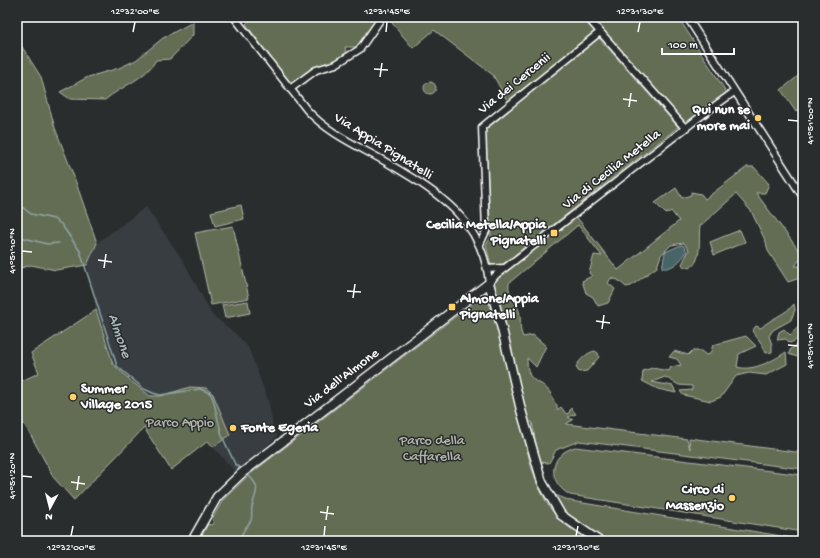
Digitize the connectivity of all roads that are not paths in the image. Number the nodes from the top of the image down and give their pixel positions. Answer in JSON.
{"nodes":[{"id":1,"x":234,"y":17,"type":"edge"},
{"id":2,"x":382,"y":17,"type":"edge"},
{"id":3,"x":587,"y":17,"type":"edge"},
{"id":4,"x":687,"y":17,"type":"edge"},
{"id":5,"x":600,"y":32,"type":"junction"},
{"id":6,"x":290,"y":89,"type":"junction"},
{"id":7,"x":734,"y":92,"type":"junction"},
{"id":8,"x":685,"y":128,"type":"junction"},
{"id":9,"x":803,"y":197,"type":"edge"},
{"id":10,"x":480,"y":244,"type":"junction"},
{"id":11,"x":505,"y":268,"type":"junction"},
{"id":12,"x":487,"y":269,"type":"junction"},
{"id":13,"x":489,"y":283,"type":"junction"},
{"id":14,"x":192,"y":541,"type":"edge"},
{"id":15,"x":599,"y":541,"type":"edge"}],
"edges":[{"from":1,"to":6,"type":"street","name":"Via Appia Pignatelli"},
{"from":2,"to":6,"type":"street"},
{"from":3,"to":5,"type":"street"},
{"from":4,"to":7,"type":"street"},
{"from":5,"to":8,"type":"street"},
{"from":5,"to":10,"type":"street","name":"Via dei Cercenii"},
{"from":6,"to":10,"type":"street","name":"Via Appia Pignatelli"},
{"from":7,"to":8,"type":"street","name":"Via di Cecilia Metella"},
{"from":7,"to":9,"type":"street"},
{"from":8,"to":11,"type":"street","name":"Via di Cecilia Metella"},
{"from":10,"to":12,"type":"street","name":"Via Appia Pignatelli"},
{"from":11,"to":12,"type":"street"},
{"from":11,"to":13,"type":"street","name":"Via di Cecilia Metella"},
{"from":12,"to":13,"type":"street","name":"Via Appia Pignatelli"},
{"from":13,"to":14,"type":"main road","name":"Via dell'Almone"},
{"from":13,"to":15,"type":"main road","name":"Via Appia Pignatelli"}]}
